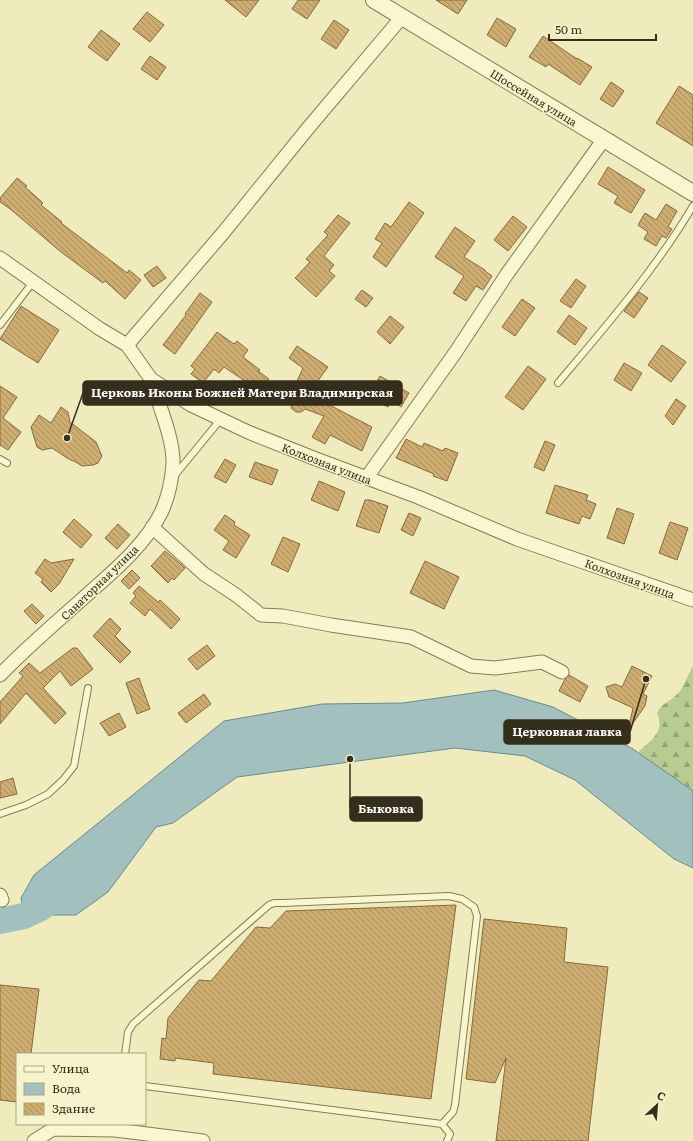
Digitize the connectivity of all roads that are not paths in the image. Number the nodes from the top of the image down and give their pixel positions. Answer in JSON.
{"nodes":[{"id":1,"x":374,"y":0,"type":"edge"},
{"id":2,"x":402,"y":17,"type":"junction"},
{"id":3,"x":604,"y":139,"type":"junction"},
{"id":4,"x":693,"y":193,"type":"edge"},
{"id":5,"x":693,"y":206,"type":"edge"},
{"id":6,"x":0,"y":258,"type":"edge"},
{"id":7,"x":33,"y":282,"type":"junction"},
{"id":8,"x":0,"y":325,"type":"edge"},
{"id":9,"x":127,"y":346,"type":"junction"},
{"id":10,"x":151,"y":379,"type":"junction"},
{"id":11,"x":558,"y":383,"type":"dead end"},
{"id":12,"x":221,"y":419,"type":"junction"},
{"id":13,"x":0,"y":459,"type":"edge"},
{"id":14,"x":7,"y":463,"type":"dead end"},
{"id":15,"x":367,"y":477,"type":"junction"},
{"id":16,"x":170,"y":480,"type":"junction"},
{"id":17,"x":152,"y":527,"type":"junction"},
{"id":18,"x":693,"y":600,"type":"edge"},
{"id":19,"x":562,"y":672,"type":"dead end"},
{"id":20,"x":0,"y":675,"type":"edge"},
{"id":21,"x":88,"y":688,"type":"dead end"},
{"id":22,"x":0,"y":814,"type":"edge"},
{"id":23,"x":125,"y":1053,"type":"edge"},
{"id":24,"x":146,"y":1086,"type":"edge"},
{"id":25,"x":442,"y":1124,"type":"junction"},
{"id":26,"x":34,"y":1141,"type":"edge"},
{"id":27,"x":203,"y":1141,"type":"edge"},
{"id":28,"x":447,"y":1141,"type":"edge"}],
"edges":[{"from":1,"to":2,"type":"street","name":"Шоссейная улица"},
{"from":2,"to":3,"type":"street","name":"Шоссейная улица"},
{"from":2,"to":9,"type":"street"},
{"from":3,"to":4,"type":"street","name":"Шоссейная улица"},
{"from":3,"to":15,"type":"street"},
{"from":5,"to":11,"type":"lane"},
{"from":6,"to":7,"type":"street","name":"Колхозная улица"},
{"from":7,"to":8,"type":"lane"},
{"from":7,"to":9,"type":"street","name":"Колхозная улица"},
{"from":9,"to":10,"type":"street","name":"Колхозная улица"},
{"from":10,"to":12,"type":"street","name":"Колхозная улица"},
{"from":10,"to":16,"type":"street","name":"Санаторная улица"},
{"from":12,"to":15,"type":"street","name":"Колхозная улица"},
{"from":12,"to":16,"type":"lane"},
{"from":13,"to":14,"type":"lane"},
{"from":15,"to":18,"type":"street","name":"Колхозная улица"},
{"from":16,"to":17,"type":"street","name":"Санаторная улица"},
{"from":17,"to":19,"type":"street"},
{"from":17,"to":20,"type":"street","name":"Санаторная улица"},
{"from":21,"to":22,"type":"lane"},
{"from":23,"to":25,"type":"lane"},
{"from":24,"to":25,"type":"lane"},
{"from":25,"to":28,"type":"lane"},
{"from":26,"to":27,"type":"street"}]}
